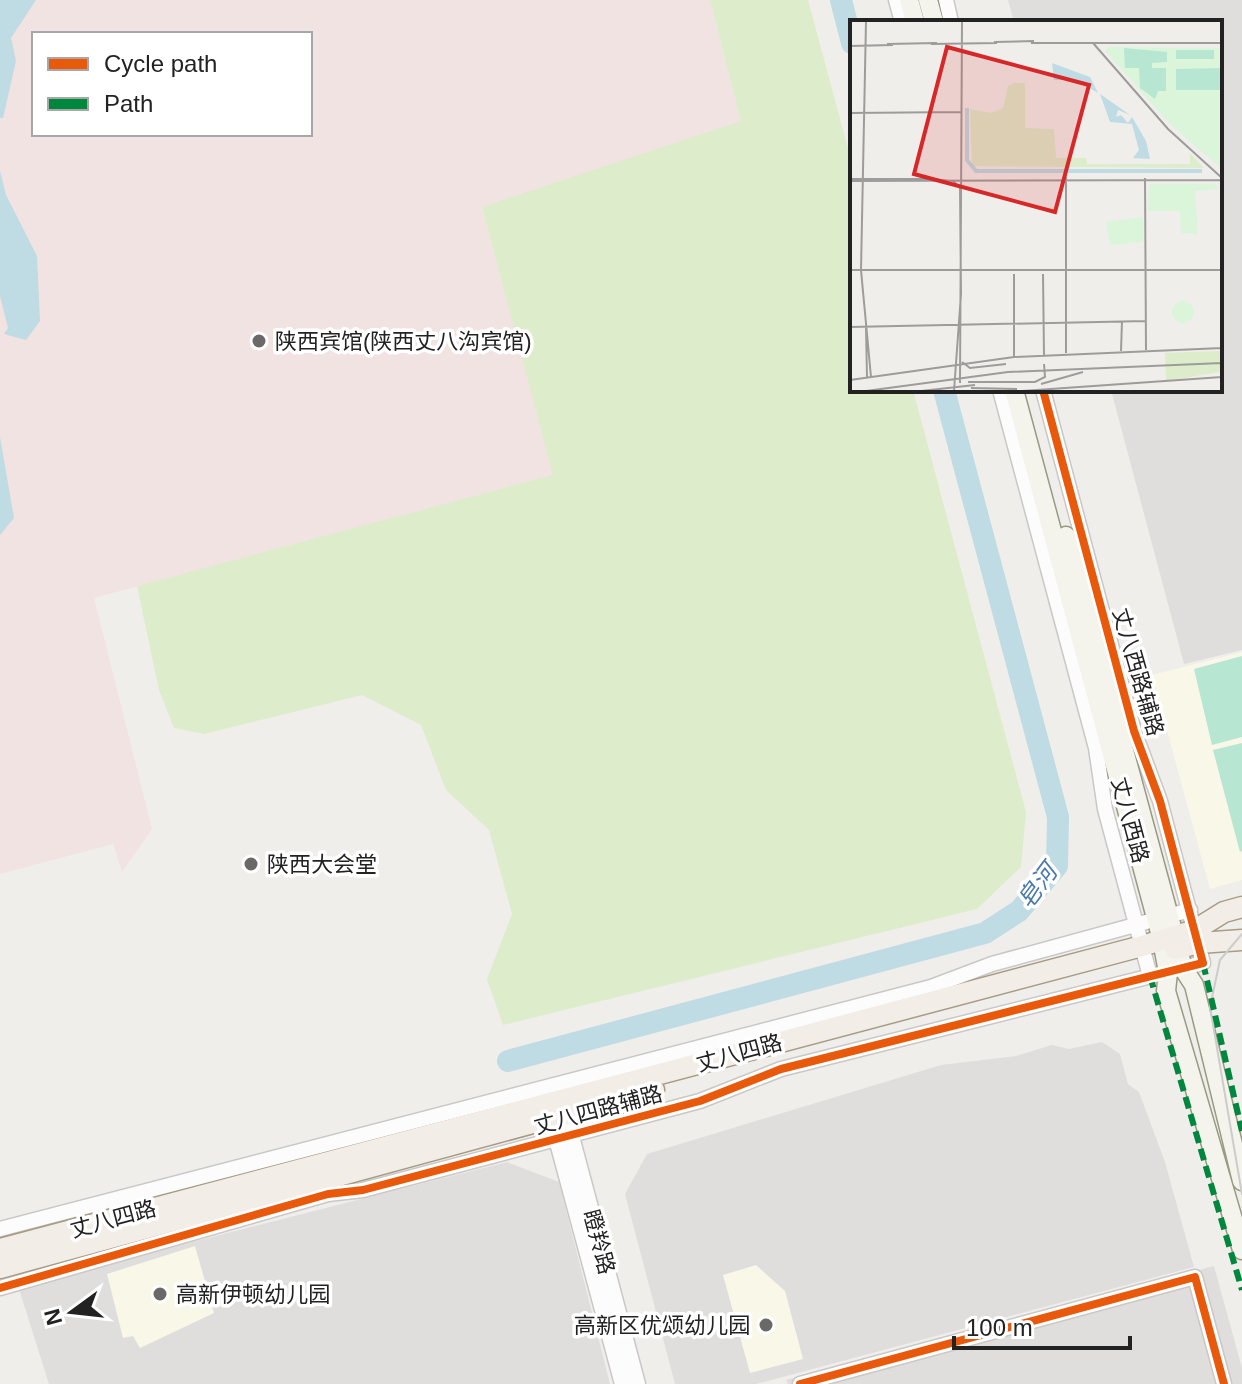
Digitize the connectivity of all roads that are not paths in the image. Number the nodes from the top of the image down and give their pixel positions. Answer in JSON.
{"nodes":[{"id":1,"x":896,"y":0,"type":"edge"},
{"id":2,"x":909,"y":0,"type":"edge"},
{"id":3,"x":928,"y":0,"type":"edge"},
{"id":4,"x":946,"y":0,"type":"edge"},
{"id":5,"x":901,"y":20,"type":"edge"},
{"id":6,"x":914,"y":20,"type":"edge"},
{"id":7,"x":933,"y":20,"type":"edge"},
{"id":8,"x":951,"y":20,"type":"edge"},
{"id":9,"x":1001,"y":392,"type":"edge"},
{"id":10,"x":1015,"y":392,"type":"edge"},
{"id":11,"x":1027,"y":392,"type":"edge"},
{"id":12,"x":1044,"y":392,"type":"edge"},
{"id":13,"x":1242,"y":907,"type":"edge"},
{"id":14,"x":1136,"y":925,"type":"junction"},
{"id":15,"x":1242,"y":940,"type":"edge"},
{"id":16,"x":1172,"y":945,"type":"junction"},
{"id":17,"x":556,"y":1109,"type":"junction"},
{"id":18,"x":564,"y":1137,"type":"junction"},
{"id":19,"x":1242,"y":1181,"type":"edge"},
{"id":20,"x":0,"y":1229,"type":"edge"},
{"id":21,"x":0,"y":1249,"type":"edge"},
{"id":22,"x":1242,"y":1250,"type":"edge"},
{"id":23,"x":0,"y":1268,"type":"edge"},
{"id":24,"x":0,"y":1288,"type":"edge"},
{"id":25,"x":623,"y":1384,"type":"edge"},
{"id":26,"x":637,"y":1384,"type":"edge"},
{"id":27,"x":800,"y":1384,"type":"edge"},
{"id":28,"x":1224,"y":1384,"type":"edge"}],
"edges":[{"from":1,"to":5,"type":"street"},
{"from":2,"to":6,"type":"main road"},
{"from":3,"to":7,"type":"main road"},
{"from":4,"to":8,"type":"street"},
{"from":9,"to":14,"type":"street"},
{"from":10,"to":16,"type":"main road","name":"丈八西路"},
{"from":11,"to":16,"type":"main road","name":"丈八西路"},
{"from":12,"to":16,"type":"street","name":"丈八西路辅路"},
{"from":13,"to":16,"type":"main road","name":"丈八四路"},
{"from":14,"to":16,"type":"street"},
{"from":14,"to":16,"type":"street","name":"丈八四路辅路"},
{"from":14,"to":20,"type":"street","name":"丈八四路辅路"},
{"from":15,"to":16,"type":"main road","name":"丈八四路"},
{"from":16,"to":17,"type":"main road","name":"丈八四路"},
{"from":16,"to":18,"type":"street","name":"丈八四路辅路"},
{"from":16,"to":19,"type":"main road","name":"丈八西路"},
{"from":16,"to":22,"type":"main road","name":"丈八西路"},
{"from":17,"to":18,"type":"street","name":"瞪羚路"},
{"from":17,"to":21,"type":"main road","name":"丈八四路"},
{"from":17,"to":23,"type":"main road","name":"丈八四路"},
{"from":18,"to":24,"type":"street","name":"丈八四路辅路"},
{"from":18,"to":25,"type":"street","name":"瞪羚路"},
{"from":18,"to":26,"type":"street","name":"瞪羚路"},
{"from":27,"to":28,"type":"street"}]}
